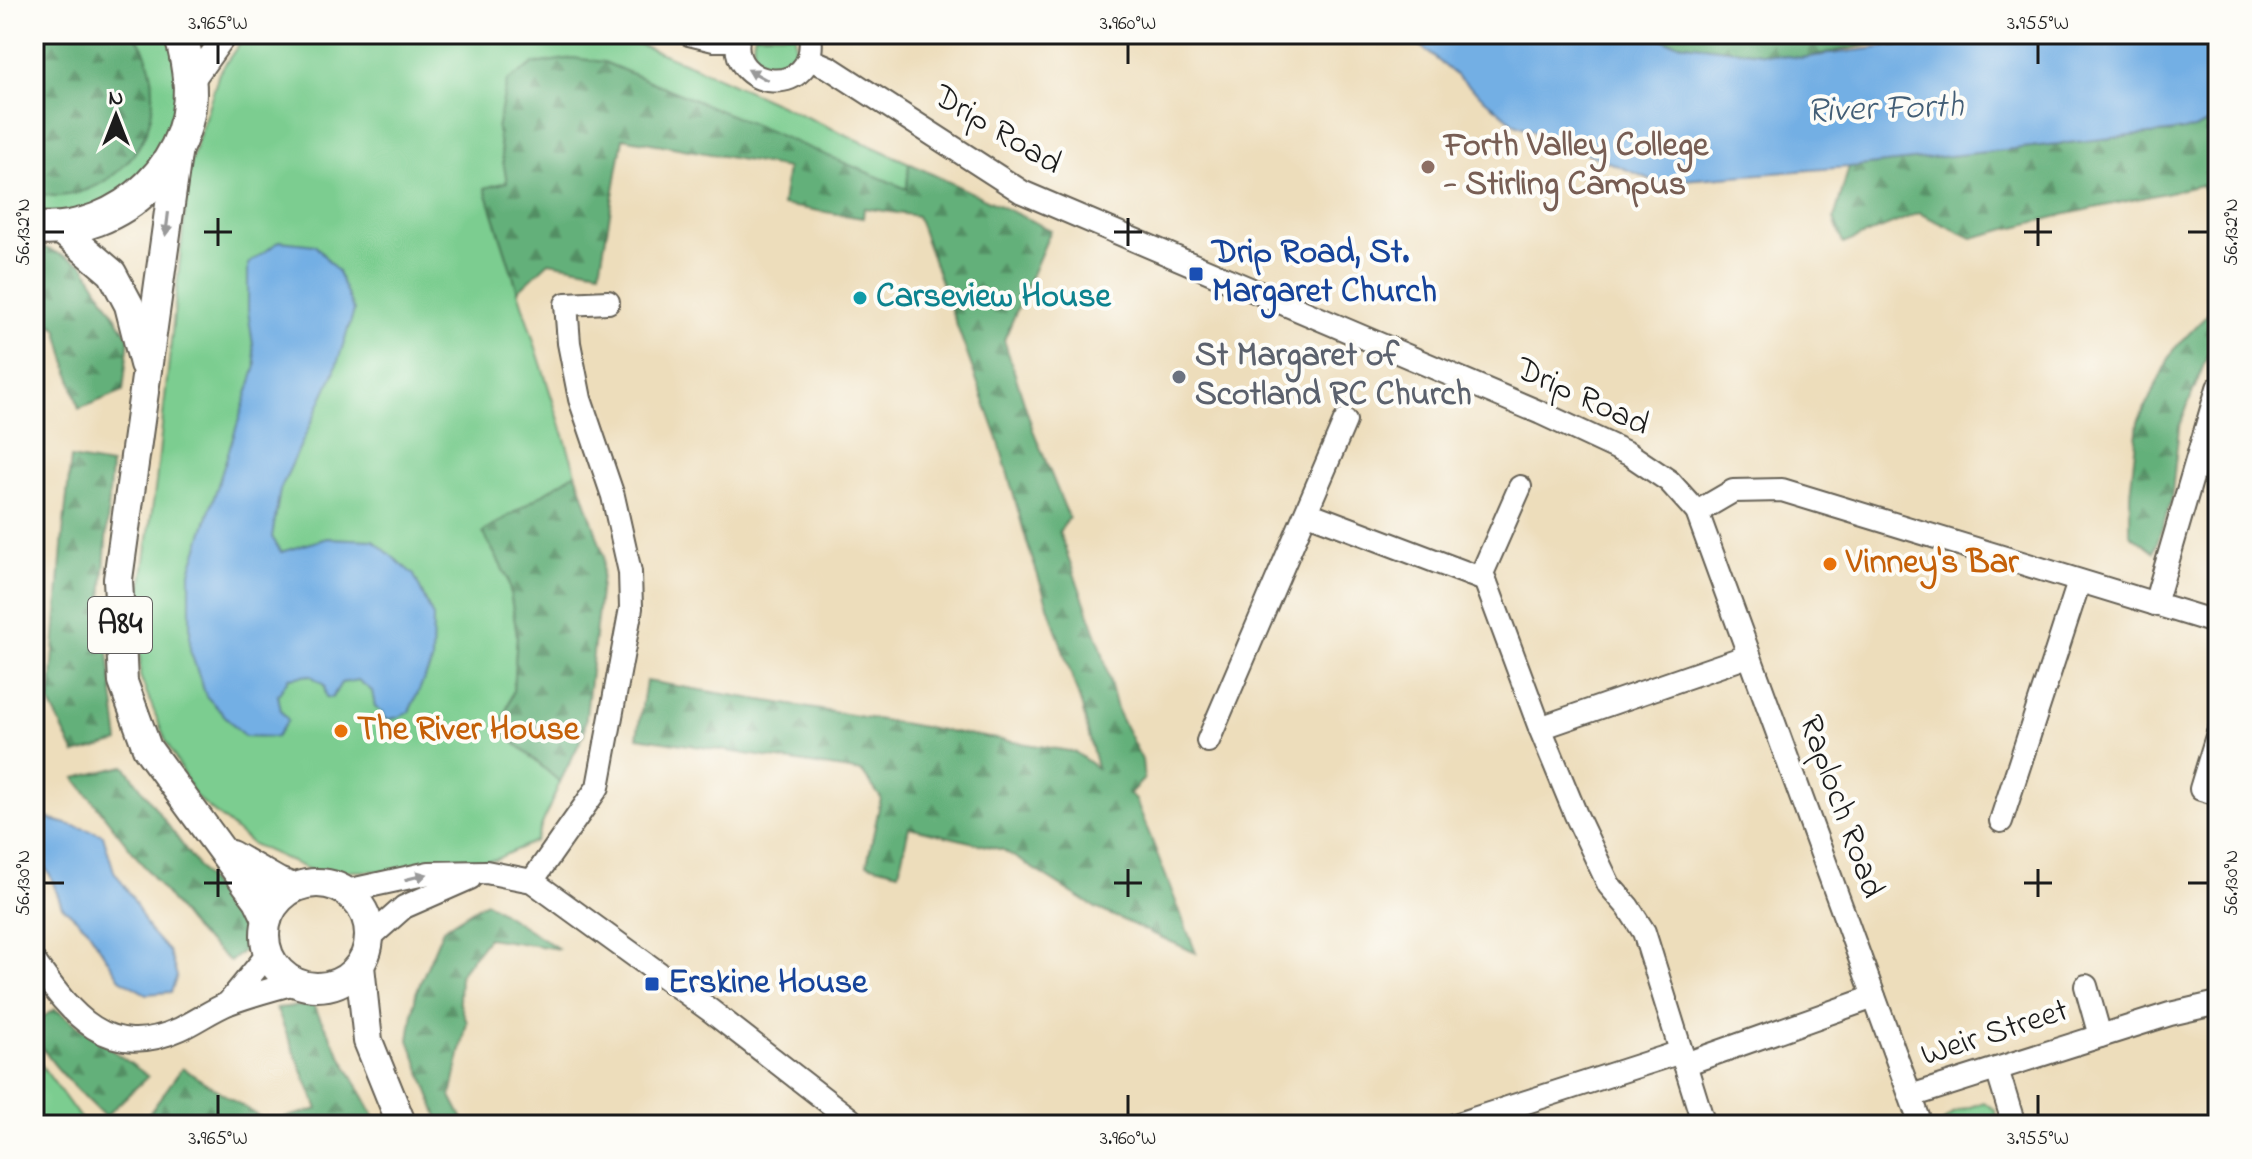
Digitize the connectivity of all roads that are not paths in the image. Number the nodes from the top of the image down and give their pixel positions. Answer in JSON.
{"nodes":[{"id":1,"x":179,"y":34,"type":"edge"},
{"id":2,"x":226,"y":34,"type":"edge"},
{"id":3,"x":689,"y":34,"type":"edge"},
{"id":4,"x":810,"y":34,"type":"edge"},
{"id":5,"x":738,"y":37,"type":"edge"},
{"id":6,"x":809,"y":59,"type":"junction"},
{"id":7,"x":190,"y":84,"type":"junction"},
{"id":8,"x":178,"y":147,"type":"junction"},
{"id":9,"x":46,"y":228,"type":"edge"},
{"id":10,"x":608,"y":302,"type":"dead end"},
{"id":11,"x":148,"y":376,"type":"junction"},
{"id":12,"x":2218,"y":388,"type":"edge"},
{"id":13,"x":1345,"y":421,"type":"dead end"},
{"id":14,"x":1520,"y":487,"type":"dead end"},
{"id":15,"x":1697,"y":512,"type":"junction"},
{"id":16,"x":1308,"y":513,"type":"junction"},
{"id":17,"x":1480,"y":578,"type":"junction"},
{"id":18,"x":2079,"y":582,"type":"junction"},
{"id":19,"x":2155,"y":604,"type":"junction"},
{"id":20,"x":2218,"y":623,"type":"edge"},
{"id":21,"x":1748,"y":656,"type":"junction"},
{"id":22,"x":1540,"y":728,"type":"junction"},
{"id":23,"x":2218,"y":733,"type":"edge"},
{"id":24,"x":1208,"y":741,"type":"dead end"},
{"id":25,"x":2218,"y":794,"type":"edge"},
{"id":26,"x":2001,"y":821,"type":"dead end"},
{"id":27,"x":221,"y":848,"type":"junction"},
{"id":28,"x":486,"y":872,"type":"junction"},
{"id":29,"x":532,"y":881,"type":"junction"},
{"id":30,"x":294,"y":888,"type":"junction"},
{"id":31,"x":346,"y":891,"type":"junction"},
{"id":32,"x":267,"y":919,"type":"junction"},
{"id":33,"x":369,"y":938,"type":"junction"},
{"id":34,"x":268,"y":954,"type":"junction"},
{"id":35,"x":34,"y":961,"type":"edge"},
{"id":36,"x":360,"y":966,"type":"junction"},
{"id":37,"x":295,"y":983,"type":"junction"},
{"id":38,"x":2086,"y":986,"type":"dead end"},
{"id":39,"x":326,"y":987,"type":"junction"},
{"id":40,"x":1874,"y":997,"type":"junction"},
{"id":41,"x":228,"y":1003,"type":"junction"},
{"id":42,"x":2218,"y":1003,"type":"edge"},
{"id":43,"x":2100,"y":1036,"type":"junction"},
{"id":44,"x":368,"y":1041,"type":"junction"},
{"id":45,"x":1683,"y":1058,"type":"junction"},
{"id":46,"x":1997,"y":1069,"type":"junction"},
{"id":47,"x":1911,"y":1096,"type":"junction"},
{"id":48,"x":402,"y":1125,"type":"edge"},
{"id":49,"x":853,"y":1125,"type":"edge"},
{"id":50,"x":1455,"y":1125,"type":"edge"},
{"id":51,"x":1704,"y":1125,"type":"edge"},
{"id":52,"x":1921,"y":1125,"type":"edge"},
{"id":53,"x":2014,"y":1125,"type":"edge"}],
"edges":[{"from":1,"to":7,"type":"highway","number":"A84"},
{"from":2,"to":7,"type":"street"},
{"from":3,"to":5,"type":"street"},
{"from":4,"to":6,"type":"street"},
{"from":6,"to":5,"type":"street","one_way":true},
{"from":6,"to":15,"type":"street","name":"Drip Road"},
{"from":7,"to":8,"type":"highway","number":"A84"},
{"from":8,"to":9,"type":"highway","number":"A84"},
{"from":8,"to":11,"type":"main road","number":"A84","one_way":true},
{"from":9,"to":11,"type":"main road","number":"A84"},
{"from":10,"to":29,"type":"street"},
{"from":11,"to":27,"type":"main road","number":"A84"},
{"from":12,"to":19,"type":"street"},
{"from":13,"to":16,"type":"street"},
{"from":14,"to":17,"type":"street"},
{"from":15,"to":18,"type":"street"},
{"from":15,"to":21,"type":"street","name":"Raploch Road"},
{"from":16,"to":17,"type":"street"},
{"from":16,"to":24,"type":"street"},
{"from":17,"to":22,"type":"street"},
{"from":18,"to":19,"type":"street"},
{"from":18,"to":26,"type":"street"},
{"from":19,"to":20,"type":"street"},
{"from":21,"to":22,"type":"street"},
{"from":21,"to":40,"type":"street","name":"Raploch Road"},
{"from":22,"to":45,"type":"street"},
{"from":23,"to":25,"type":"street"},
{"from":27,"to":30,"type":"main road","number":"A84"},
{"from":27,"to":32,"type":"main road","number":"A84"},
{"from":28,"to":29,"type":"street"},
{"from":31,"to":28,"type":"street","one_way":true},
{"from":28,"to":33,"type":"street"},
{"from":29,"to":49,"type":"street"},
{"from":30,"to":31,"type":"main road","number":"A84"},
{"from":30,"to":32,"type":"main road"},
{"from":31,"to":33,"type":"main road"},
{"from":32,"to":34,"type":"main road","number":"A84"},
{"from":33,"to":36,"type":"main road"},
{"from":34,"to":37,"type":"main road"},
{"from":34,"to":41,"type":"street"},
{"from":35,"to":41,"type":"street"},
{"from":36,"to":39,"type":"main road"},
{"from":36,"to":44,"type":"main road"},
{"from":37,"to":39,"type":"main road"},
{"from":37,"to":41,"type":"street"},
{"from":38,"to":43,"type":"street","name":"Weir Street"},
{"from":39,"to":44,"type":"main road"},
{"from":40,"to":45,"type":"street"},
{"from":40,"to":47,"type":"street","name":"Raploch Road"},
{"from":42,"to":43,"type":"street","name":"Weir Street"},
{"from":43,"to":46,"type":"street","name":"Weir Street"},
{"from":44,"to":48,"type":"main road"},
{"from":45,"to":50,"type":"street"},
{"from":45,"to":51,"type":"street"},
{"from":46,"to":47,"type":"street","name":"Weir Street"},
{"from":46,"to":53,"type":"street"},
{"from":47,"to":52,"type":"street","name":"Raploch Road"}]}
